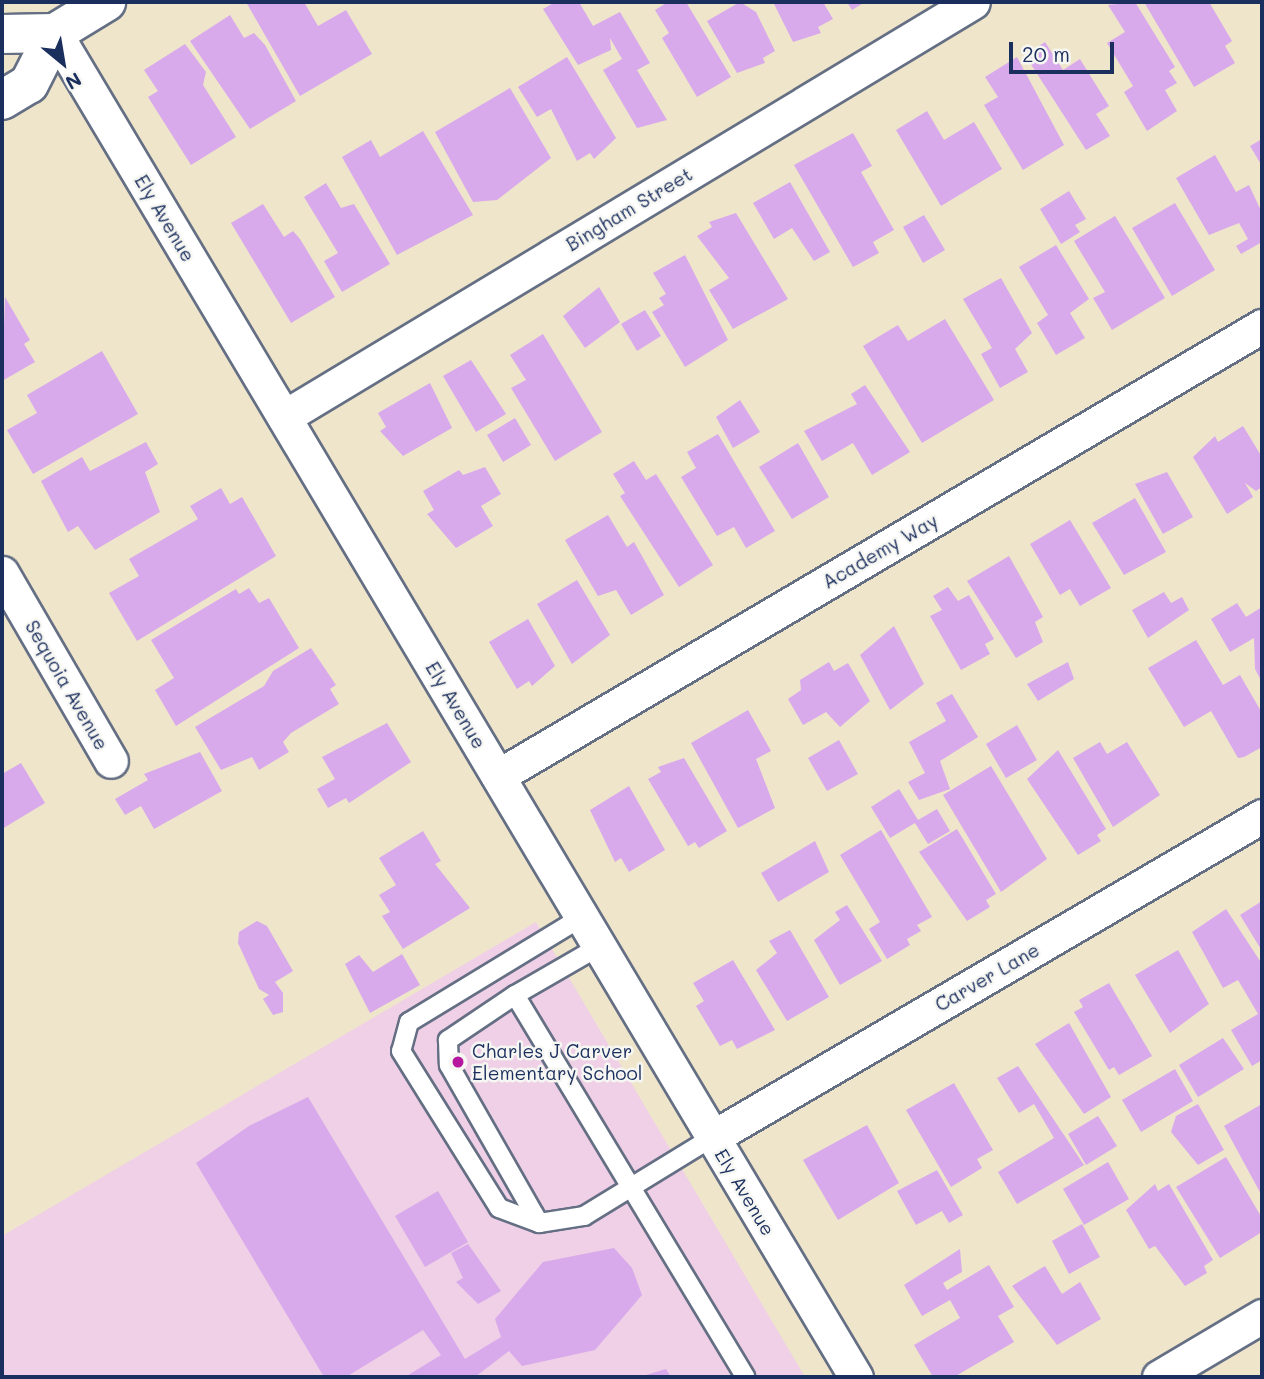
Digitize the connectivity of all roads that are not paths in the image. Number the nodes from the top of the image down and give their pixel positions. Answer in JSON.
{"nodes":[{"id":1,"x":106,"y":2,"type":"edge"},
{"id":2,"x":973,"y":2,"type":"edge"},
{"id":3,"x":55,"y":33,"type":"junction"},
{"id":4,"x":2,"y":34,"type":"edge"},
{"id":5,"x":2,"y":100,"type":"edge"},
{"id":6,"x":1262,"y":326,"type":"edge"},
{"id":7,"x":284,"y":417,"type":"junction"},
{"id":8,"x":2,"y":573,"type":"edge"},
{"id":9,"x":111,"y":761,"type":"dead end"},
{"id":10,"x":498,"y":776,"type":"junction"},
{"id":11,"x":1262,"y":816,"type":"edge"},
{"id":12,"x":582,"y":918,"type":"junction"},
{"id":13,"x":600,"y":946,"type":"junction"},
{"id":14,"x":515,"y":995,"type":"junction"},
{"id":15,"x":713,"y":1137,"type":"junction"},
{"id":16,"x":632,"y":1188,"type":"junction"},
{"id":17,"x":540,"y":1223,"type":"junction"},
{"id":18,"x":1262,"y":1316,"type":"edge"},
{"id":19,"x":745,"y":1377,"type":"edge"},
{"id":20,"x":856,"y":1377,"type":"edge"},
{"id":21,"x":1159,"y":1377,"type":"edge"}],
"edges":[{"from":1,"to":3,"type":"street"},
{"from":2,"to":7,"type":"street","name":"Bingham Street"},
{"from":3,"to":4,"type":"street"},
{"from":3,"to":5,"type":"street"},
{"from":3,"to":7,"type":"street","name":"Ely Avenue"},
{"from":6,"to":10,"type":"street","name":"Academy Way"},
{"from":7,"to":10,"type":"street","name":"Ely Avenue"},
{"from":8,"to":9,"type":"street","name":"Sequoia Avenue"},
{"from":10,"to":12,"type":"street","name":"Ely Avenue"},
{"from":11,"to":15,"type":"street","name":"Carver Lane"},
{"from":12,"to":13,"type":"street","name":"Ely Avenue"},
{"from":12,"to":17,"type":"lane"},
{"from":13,"to":14,"type":"lane"},
{"from":13,"to":15,"type":"street","name":"Ely Avenue"},
{"from":14,"to":16,"type":"lane"},
{"from":14,"to":17,"type":"lane"},
{"from":15,"to":16,"type":"lane"},
{"from":15,"to":20,"type":"street","name":"Ely Avenue"},
{"from":16,"to":17,"type":"lane"},
{"from":16,"to":19,"type":"lane"},
{"from":18,"to":21,"type":"street"}]}
